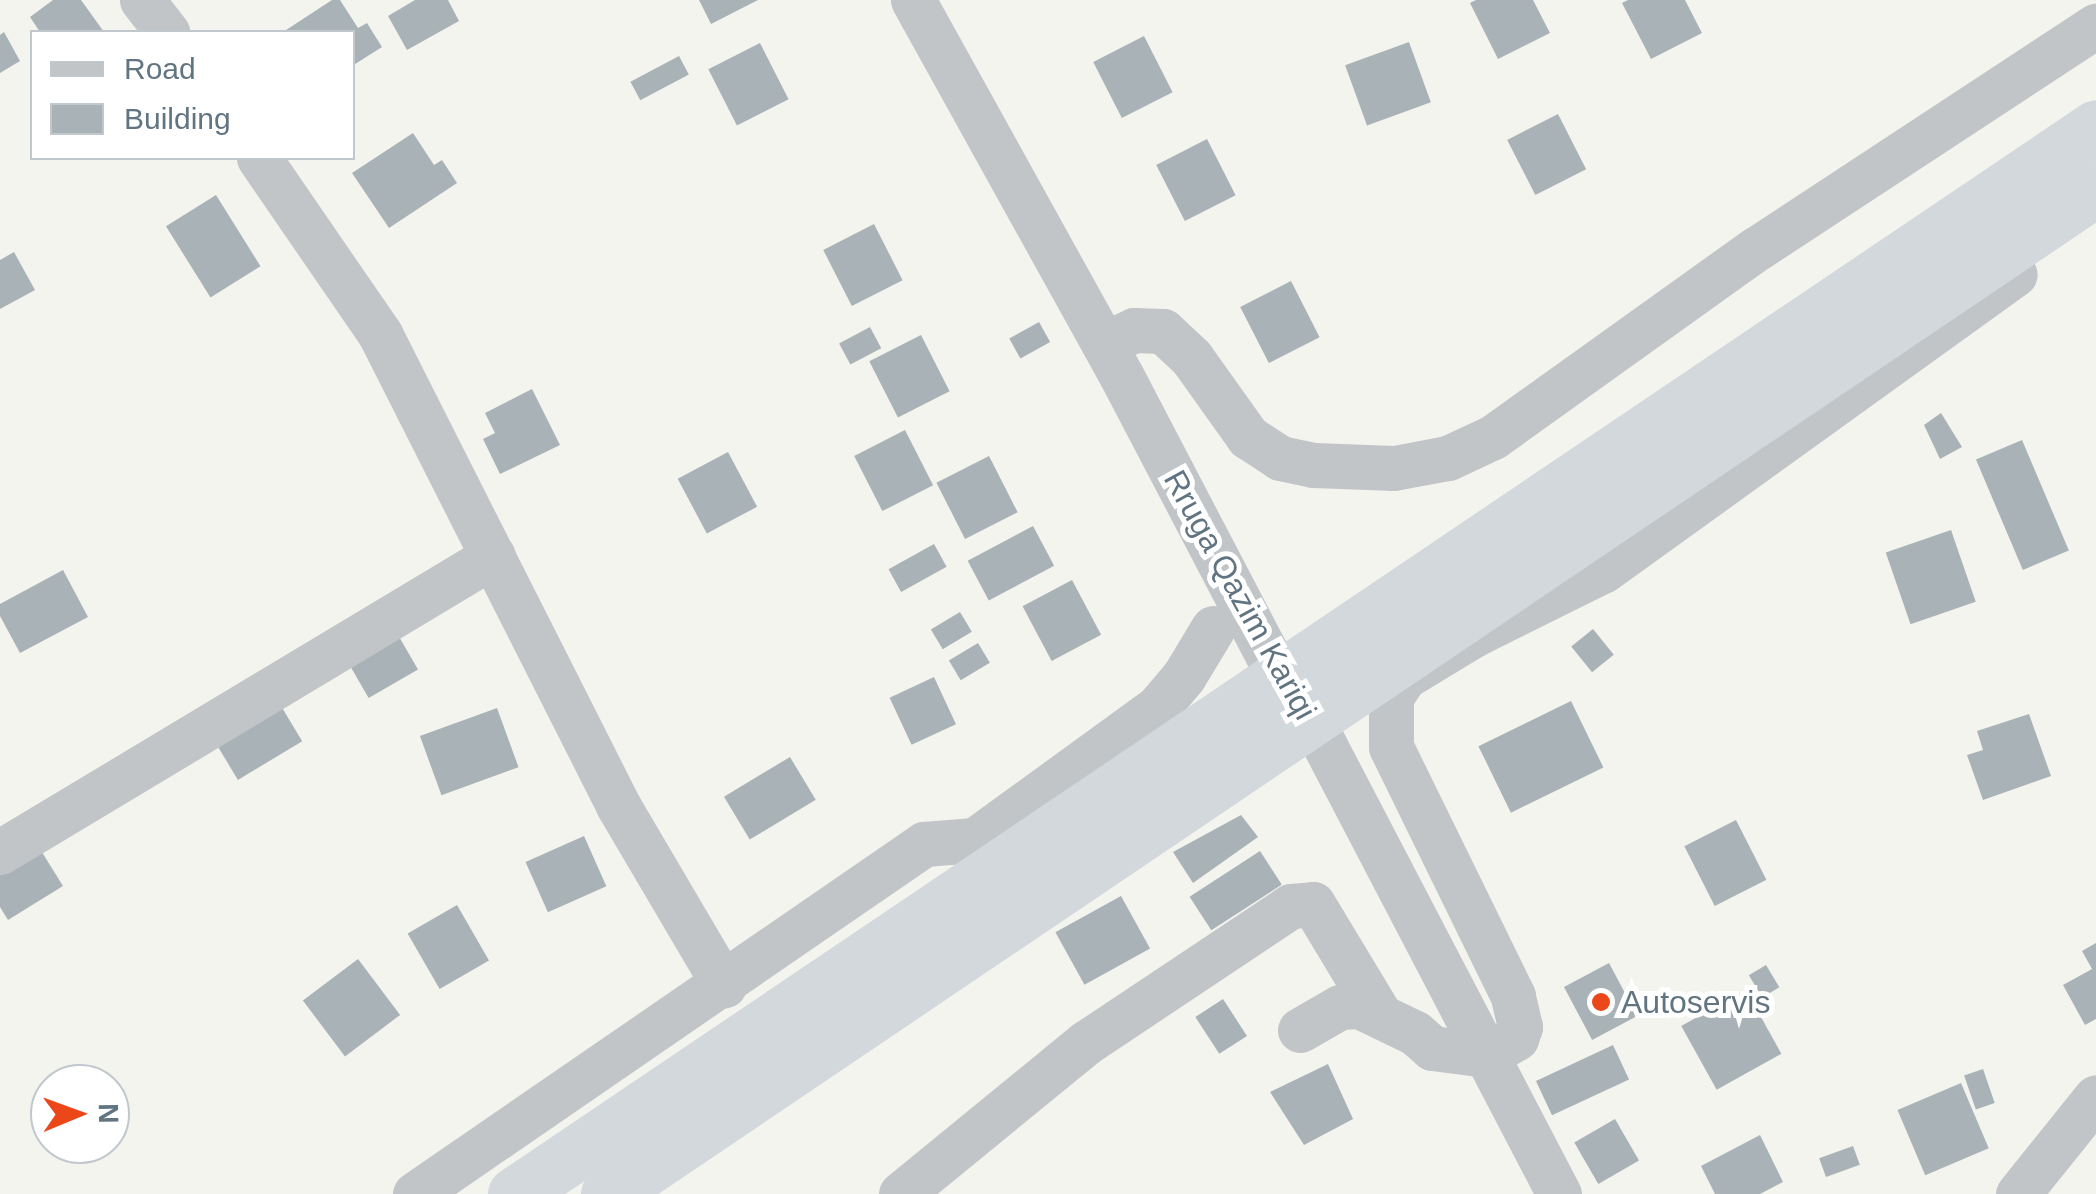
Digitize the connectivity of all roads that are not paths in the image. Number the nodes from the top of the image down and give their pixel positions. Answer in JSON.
{"nodes":[{"id":1,"x":142,"y":0,"type":"edge"},
{"id":2,"x":914,"y":0,"type":"edge"},
{"id":3,"x":2096,"y":26,"type":"edge"},
{"id":4,"x":165,"y":30,"type":"edge"},
{"id":5,"x":2096,"y":127,"type":"edge"},
{"id":6,"x":259,"y":160,"type":"edge"},
{"id":7,"x":2096,"y":188,"type":"edge"},
{"id":8,"x":2096,"y":220,"type":"edge"},
{"id":9,"x":1112,"y":360,"type":"junction"},
{"id":10,"x":494,"y":556,"type":"junction"},
{"id":11,"x":1213,"y":628,"type":"dead end"},
{"id":12,"x":0,"y":852,"type":"edge"},
{"id":13,"x":724,"y":985,"type":"junction"},
{"id":14,"x":1380,"y":1015,"type":"junction"},
{"id":15,"x":1300,"y":1030,"type":"dead end"},
{"id":16,"x":1487,"y":1055,"type":"junction"},
{"id":17,"x":2096,"y":1097,"type":"edge"},
{"id":18,"x":415,"y":1194,"type":"edge"},
{"id":19,"x":515,"y":1194,"type":"edge"},
{"id":20,"x":608,"y":1194,"type":"edge"},
{"id":21,"x":901,"y":1194,"type":"edge"},
{"id":22,"x":1559,"y":1194,"type":"edge"},
{"id":23,"x":2018,"y":1194,"type":"edge"}],
"edges":[{"from":1,"to":4,"type":"street"},
{"from":2,"to":9,"type":"street","name":"Rruga Qazim Kariqi"},
{"from":3,"to":9,"type":"street"},
{"from":5,"to":19,"type":"highway"},
{"from":6,"to":10,"type":"street"},
{"from":7,"to":20,"type":"highway"},
{"from":8,"to":16,"type":"street"},
{"from":9,"to":16,"type":"street","name":"Rruga Qazim Kariqi"},
{"from":10,"to":12,"type":"street"},
{"from":10,"to":13,"type":"street"},
{"from":11,"to":13,"type":"street"},
{"from":13,"to":18,"type":"street"},
{"from":14,"to":15,"type":"street"},
{"from":14,"to":16,"type":"street"},
{"from":14,"to":21,"type":"street"},
{"from":16,"to":22,"type":"street","name":"Rruga Qazim Kariqi"},
{"from":17,"to":23,"type":"street"}]}
